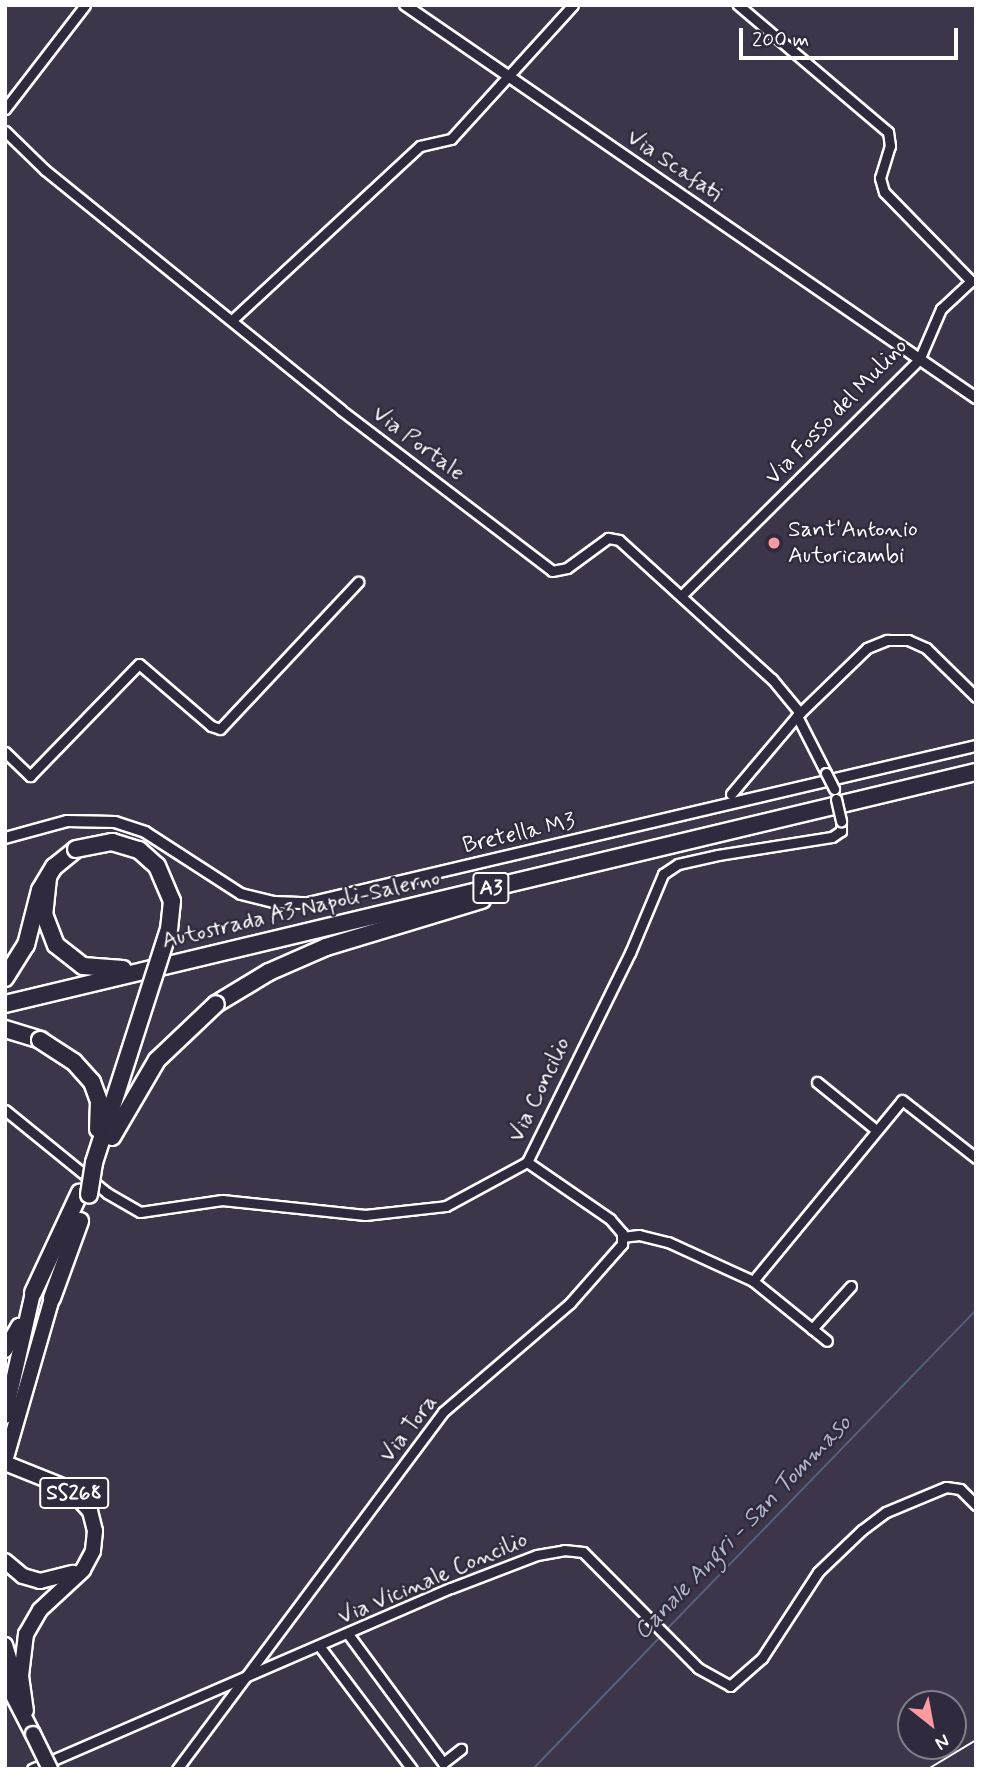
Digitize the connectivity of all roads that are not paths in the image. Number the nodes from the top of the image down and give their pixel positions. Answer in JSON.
{"nodes":[{"id":1,"x":85,"y":5,"type":"edge"},
{"id":2,"x":405,"y":5,"type":"edge"},
{"id":3,"x":573,"y":5,"type":"edge"},
{"id":4,"x":738,"y":5,"type":"edge"},
{"id":5,"x":510,"y":77,"type":"junction"},
{"id":6,"x":5,"y":109,"type":"edge"},
{"id":7,"x":5,"y":131,"type":"edge"},
{"id":8,"x":232,"y":320,"type":"junction"},
{"id":9,"x":919,"y":360,"type":"junction"},
{"id":10,"x":976,"y":398,"type":"edge"},
{"id":11,"x":358,"y":582,"type":"dead end"},
{"id":12,"x":681,"y":596,"type":"junction"},
{"id":13,"x":976,"y":697,"type":"edge"},
{"id":14,"x":799,"y":714,"type":"junction"},
{"id":15,"x":976,"y":746,"type":"edge"},
{"id":16,"x":5,"y":752,"type":"edge"},
{"id":17,"x":976,"y":772,"type":"edge"},
{"id":18,"x":976,"y":782,"type":"edge"},
{"id":19,"x":731,"y":794,"type":"dead end"},
{"id":20,"x":5,"y":838,"type":"edge"},
{"id":21,"x":48,"y":878,"type":"junction"},
{"id":22,"x":482,"y":900,"type":"junction"},
{"id":23,"x":236,"y":949,"type":"junction"},
{"id":24,"x":5,"y":978,"type":"edge"},
{"id":25,"x":5,"y":1004,"type":"edge"},
{"id":26,"x":5,"y":1014,"type":"edge"},
{"id":27,"x":5,"y":1029,"type":"edge"},
{"id":28,"x":817,"y":1082,"type":"dead end"},
{"id":29,"x":5,"y":1110,"type":"edge"},
{"id":30,"x":876,"y":1130,"type":"junction"},
{"id":31,"x":976,"y":1158,"type":"edge"},
{"id":32,"x":527,"y":1162,"type":"junction"},
{"id":33,"x":85,"y":1193,"type":"junction"},
{"id":34,"x":622,"y":1237,"type":"junction"},
{"id":35,"x":753,"y":1281,"type":"junction"},
{"id":36,"x":851,"y":1286,"type":"dead end"},
{"id":37,"x":33,"y":1293,"type":"junction"},
{"id":38,"x":52,"y":1298,"type":"joint"},
{"id":39,"x":812,"y":1329,"type":"junction"},
{"id":40,"x":827,"y":1341,"type":"dead end"},
{"id":41,"x":5,"y":1350,"type":"edge"},
{"id":42,"x":5,"y":1416,"type":"edge"},
{"id":43,"x":5,"y":1462,"type":"edge"},
{"id":44,"x":976,"y":1505,"type":"edge"},
{"id":45,"x":88,"y":1560,"type":"junction"},
{"id":46,"x":5,"y":1561,"type":"edge"},
{"id":47,"x":348,"y":1634,"type":"junction"},
{"id":48,"x":5,"y":1645,"type":"edge"},
{"id":49,"x":320,"y":1647,"type":"junction"},
{"id":50,"x":5,"y":1680,"type":"edge"},
{"id":51,"x":242,"y":1680,"type":"junction"},
{"id":52,"x":23,"y":1712,"type":"junction"},
{"id":53,"x":461,"y":1748,"type":"dead end"},
{"id":54,"x":32,"y":1769,"type":"edge"},
{"id":55,"x":50,"y":1769,"type":"edge"},
{"id":56,"x":177,"y":1769,"type":"edge"},
{"id":57,"x":412,"y":1769,"type":"edge"}],
"edges":[{"from":1,"to":6,"type":"street"},
{"from":2,"to":5,"type":"street","name":"Via Scafati"},
{"from":3,"to":5,"type":"street"},
{"from":4,"to":9,"type":"street","name":"Via Fosso del Mulino"},
{"from":5,"to":8,"type":"street"},
{"from":5,"to":9,"type":"street","name":"Via Scafati"},
{"from":7,"to":8,"type":"street","name":"Via Portale"},
{"from":8,"to":12,"type":"street","name":"Via Portale"},
{"from":9,"to":10,"type":"street","name":"Via Scafati"},
{"from":9,"to":12,"type":"street","name":"Via Fosso del Mulino"},
{"from":11,"to":16,"type":"street"},
{"from":12,"to":14,"type":"street","name":"Via Portale"},
{"from":13,"to":14,"type":"street"},
{"from":14,"to":19,"type":"street"},
{"from":14,"to":32,"type":"street","name":"Via Concilio","bridge":true},
{"from":15,"to":20,"type":"street","name":"Bretella M3"},
{"from":17,"to":23,"type":"highway","name":"Autostrada A3 Napoli-Salerno","number":"A3"},
{"from":18,"to":22,"type":"highway","name":"Autostrada A3 Napoli-Salerno","number":"A3"},
{"from":21,"to":23,"type":"highway","number":"A3"},
{"from":21,"to":24,"type":"highway","number":"A3"},
{"from":21,"to":33,"type":"highway","number":"A3","bridge":true},
{"from":22,"to":26,"type":"highway","name":"Autostrada A3 Napoli-Salerno","number":"A3"},
{"from":22,"to":33,"type":"highway","number":"A3","bridge":true},
{"from":23,"to":25,"type":"highway","name":"Autostrada A3 Napoli-Salerno","number":"A3"},
{"from":27,"to":33,"type":"highway","number":"A3","bridge":true},
{"from":28,"to":30,"type":"street"},
{"from":29,"to":32,"type":"street","name":"Via Concilio"},
{"from":30,"to":31,"type":"street"},
{"from":30,"to":35,"type":"street"},
{"from":32,"to":34,"type":"street"},
{"from":33,"to":37,"type":"highway","number":"A3"},
{"from":33,"to":38,"type":"highway","number":"A3"},
{"from":34,"to":35,"type":"street"},
{"from":34,"to":51,"type":"street","name":"Via Tora"},
{"from":35,"to":39,"type":"street"},
{"from":36,"to":39,"type":"street"},
{"from":37,"to":41,"type":"highway"},
{"from":37,"to":42,"type":"highway"},
{"from":38,"to":43,"type":"highway","number":"SS268"},
{"from":39,"to":40,"type":"street"},
{"from":43,"to":45,"type":"highway","number":"SS268"},
{"from":44,"to":47,"type":"street","name":"Via Vicinale Concilio"},
{"from":45,"to":46,"type":"highway"},
{"from":45,"to":52,"type":"highway"},
{"from":47,"to":49,"type":"street","name":"Via Vicinale Concilio"},
{"from":47,"to":53,"type":"street"},
{"from":48,"to":52,"type":"highway"},
{"from":49,"to":51,"type":"street","name":"Via Vicinale Concilio"},
{"from":49,"to":57,"type":"street"},
{"from":50,"to":52,"type":"highway"},
{"from":51,"to":54,"type":"street","name":"Via Vicinale Concilio"},
{"from":51,"to":56,"type":"street","name":"Via Tora"},
{"from":52,"to":55,"type":"highway","bridge":true}]}
